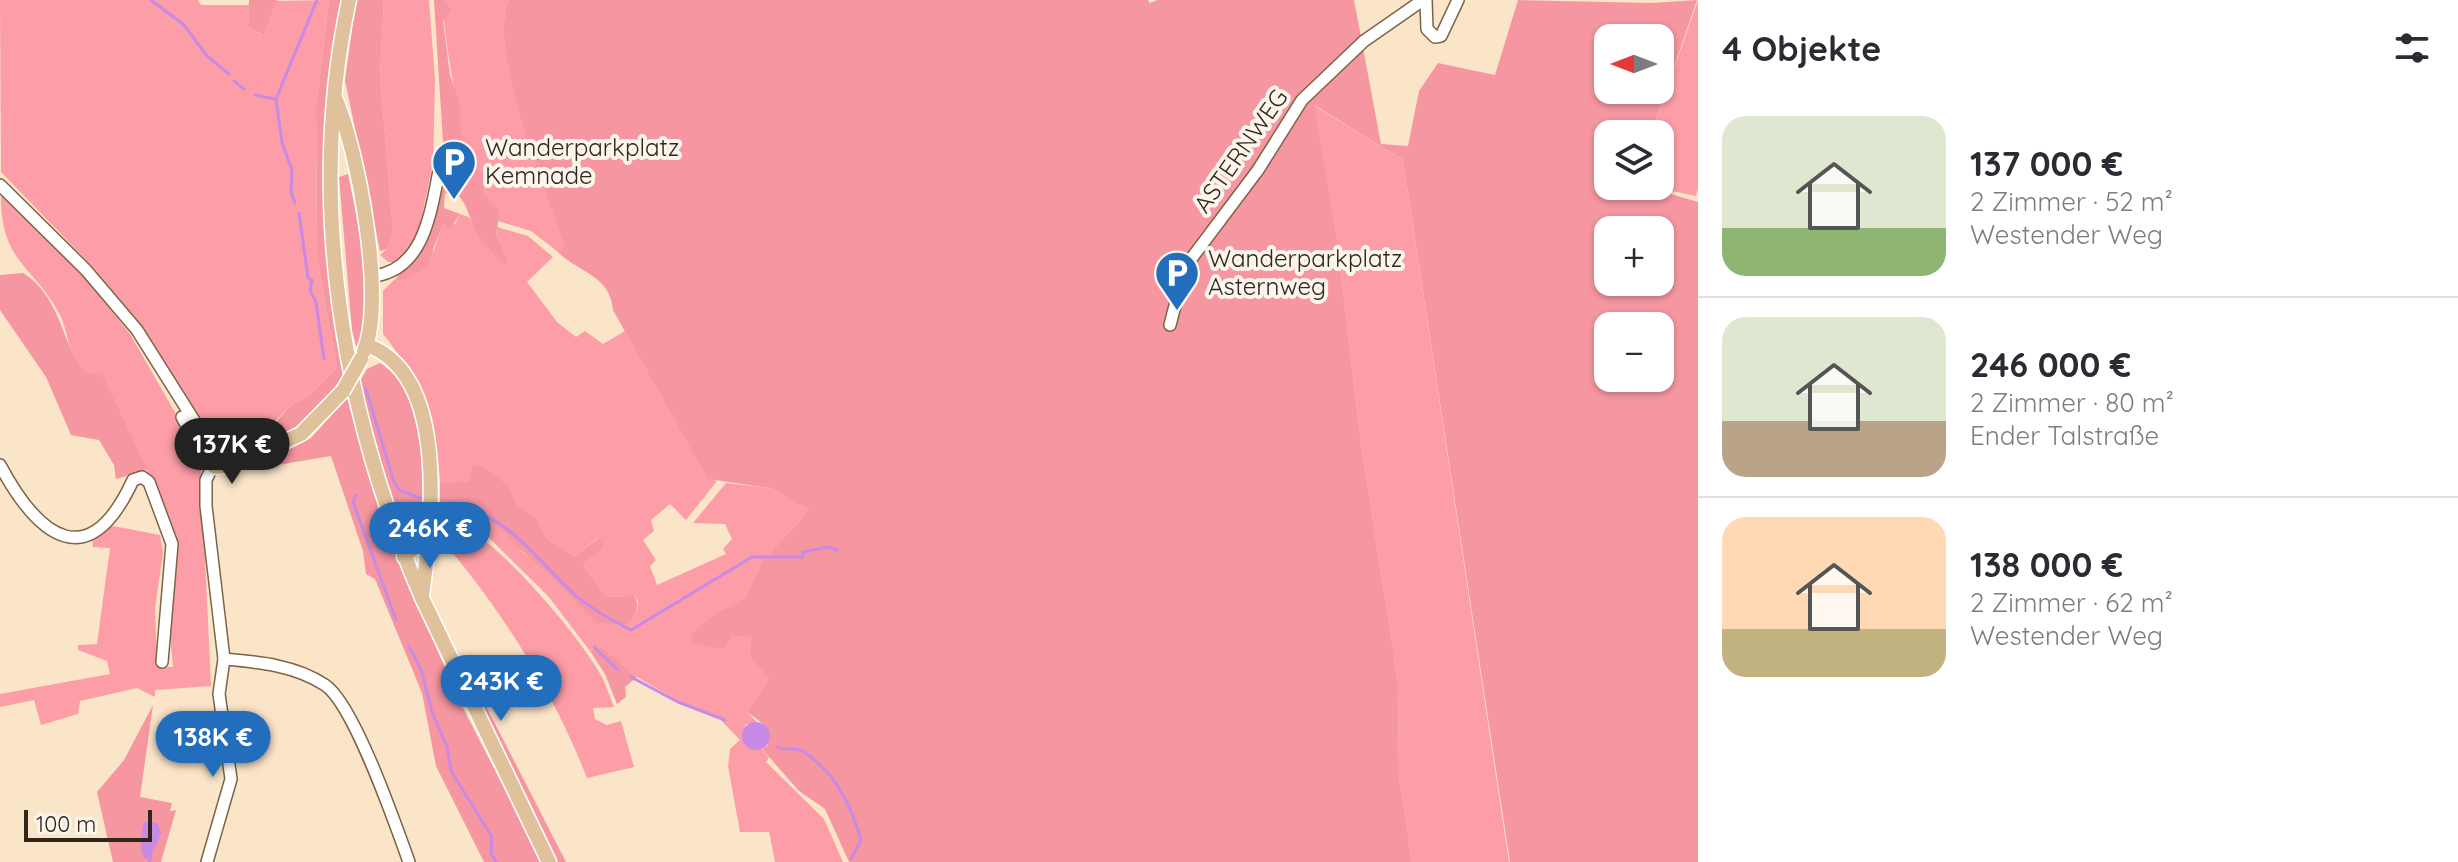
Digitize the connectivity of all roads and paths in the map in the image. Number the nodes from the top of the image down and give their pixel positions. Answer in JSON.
{"nodes":[{"id":1,"x":349,"y":0,"type":"edge"},
{"id":2,"x":1425,"y":0,"type":"edge"},
{"id":3,"x":1458,"y":0,"type":"edge"},
{"id":4,"x":333,"y":94,"type":"junction"},
{"id":5,"x":440,"y":166,"type":"dead end"},
{"id":6,"x":0,"y":184,"type":"edge"},
{"id":7,"x":374,"y":276,"type":"junction"},
{"id":8,"x":1170,"y":325,"type":"dead end"},
{"id":9,"x":367,"y":345,"type":"junction"},
{"id":10,"x":216,"y":462,"type":"junction"},
{"id":11,"x":0,"y":465,"type":"edge"},
{"id":12,"x":432,"y":518,"type":"junction"},
{"id":13,"x":404,"y":557,"type":"junction"},
{"id":14,"x":422,"y":598,"type":"junction"},
{"id":15,"x":224,"y":659,"type":"junction"},
{"id":16,"x":162,"y":662,"type":"dead end"},
{"id":17,"x":207,"y":862,"type":"edge"},
{"id":18,"x":409,"y":862,"type":"edge"},
{"id":19,"x":549,"y":862,"type":"edge"}],
"edges":[{"from":1,"to":4,"type":"main road"},
{"from":2,"to":3,"type":"street"},
{"from":2,"to":8,"type":"street","name":"ASTERNWEG"},
{"from":4,"to":7,"type":"main road"},
{"from":4,"to":13,"type":"main road"},
{"from":5,"to":7,"type":"street"},
{"from":6,"to":10,"type":"street"},
{"from":7,"to":9,"type":"main road"},
{"from":9,"to":10,"type":"main road","bridge":true},
{"from":9,"to":12,"type":"main road"},
{"from":10,"to":15,"type":"street"},
{"from":11,"to":16,"type":"street"},
{"from":12,"to":13,"type":"main road"},
{"from":12,"to":14,"type":"main road"},
{"from":13,"to":14,"type":"main road"},
{"from":14,"to":19,"type":"main road"},
{"from":15,"to":17,"type":"street"},
{"from":15,"to":18,"type":"street"}]}
